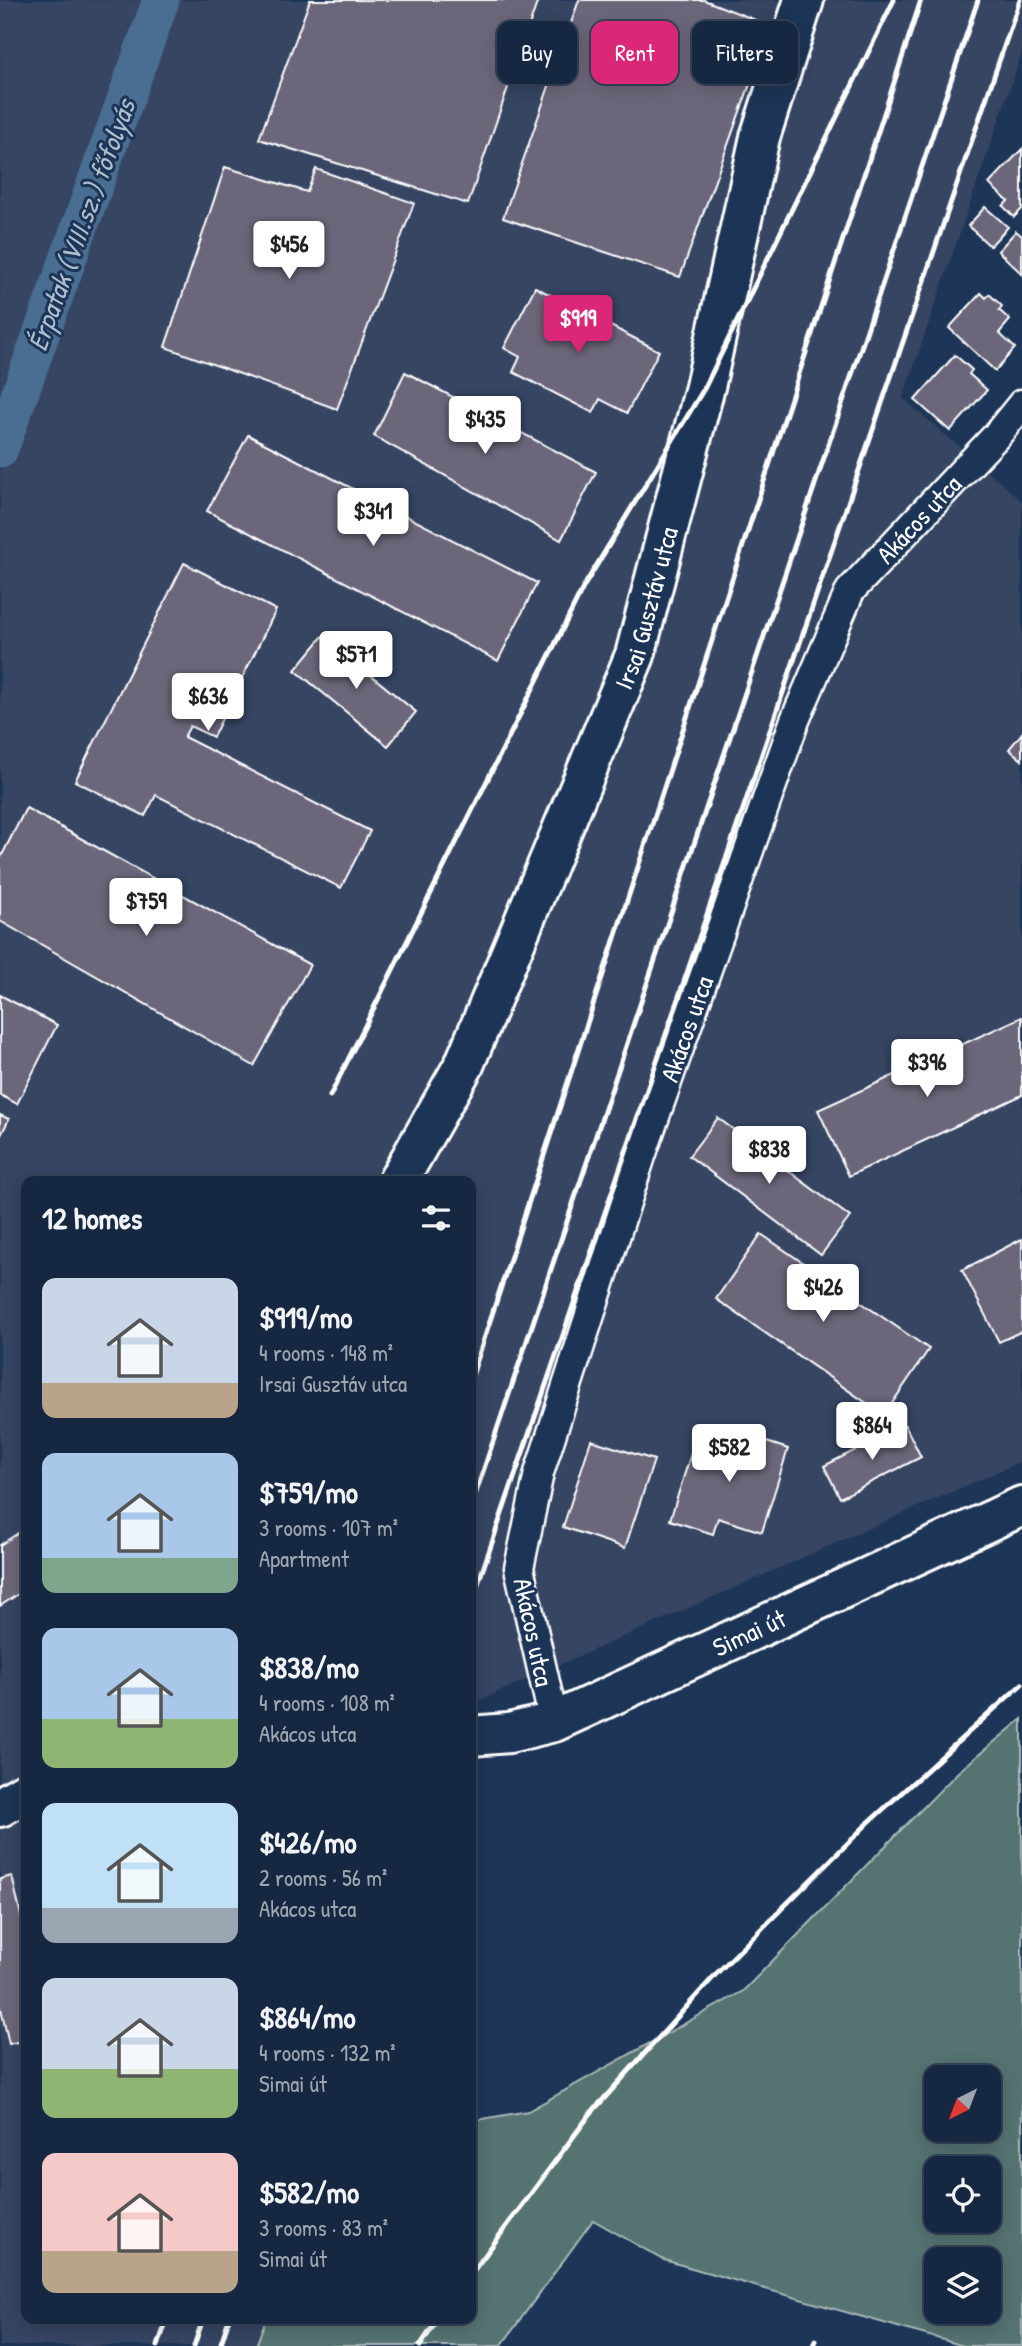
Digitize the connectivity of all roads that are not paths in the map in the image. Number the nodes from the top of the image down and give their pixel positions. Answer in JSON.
{"nodes":[{"id":1,"x":804,"y":0,"type":"edge"},
{"id":2,"x":1022,"y":404,"type":"edge"},
{"id":3,"x":401,"y":1176,"type":"edge"},
{"id":4,"x":1022,"y":1506,"type":"edge"},
{"id":5,"x":554,"y":1722,"type":"junction"},
{"id":6,"x":476,"y":1736,"type":"edge"},
{"id":7,"x":21,"y":1795,"type":"edge"},
{"id":8,"x":0,"y":1807,"type":"edge"}],
"edges":[{"from":1,"to":3,"type":"street","name":"Irsai Gusztáv utca"},
{"from":2,"to":5,"type":"street","name":"Akácos utca"},
{"from":4,"to":5,"type":"street","name":"Simai út"},
{"from":5,"to":6,"type":"street","name":"Simai út"},
{"from":7,"to":8,"type":"street"}]}
